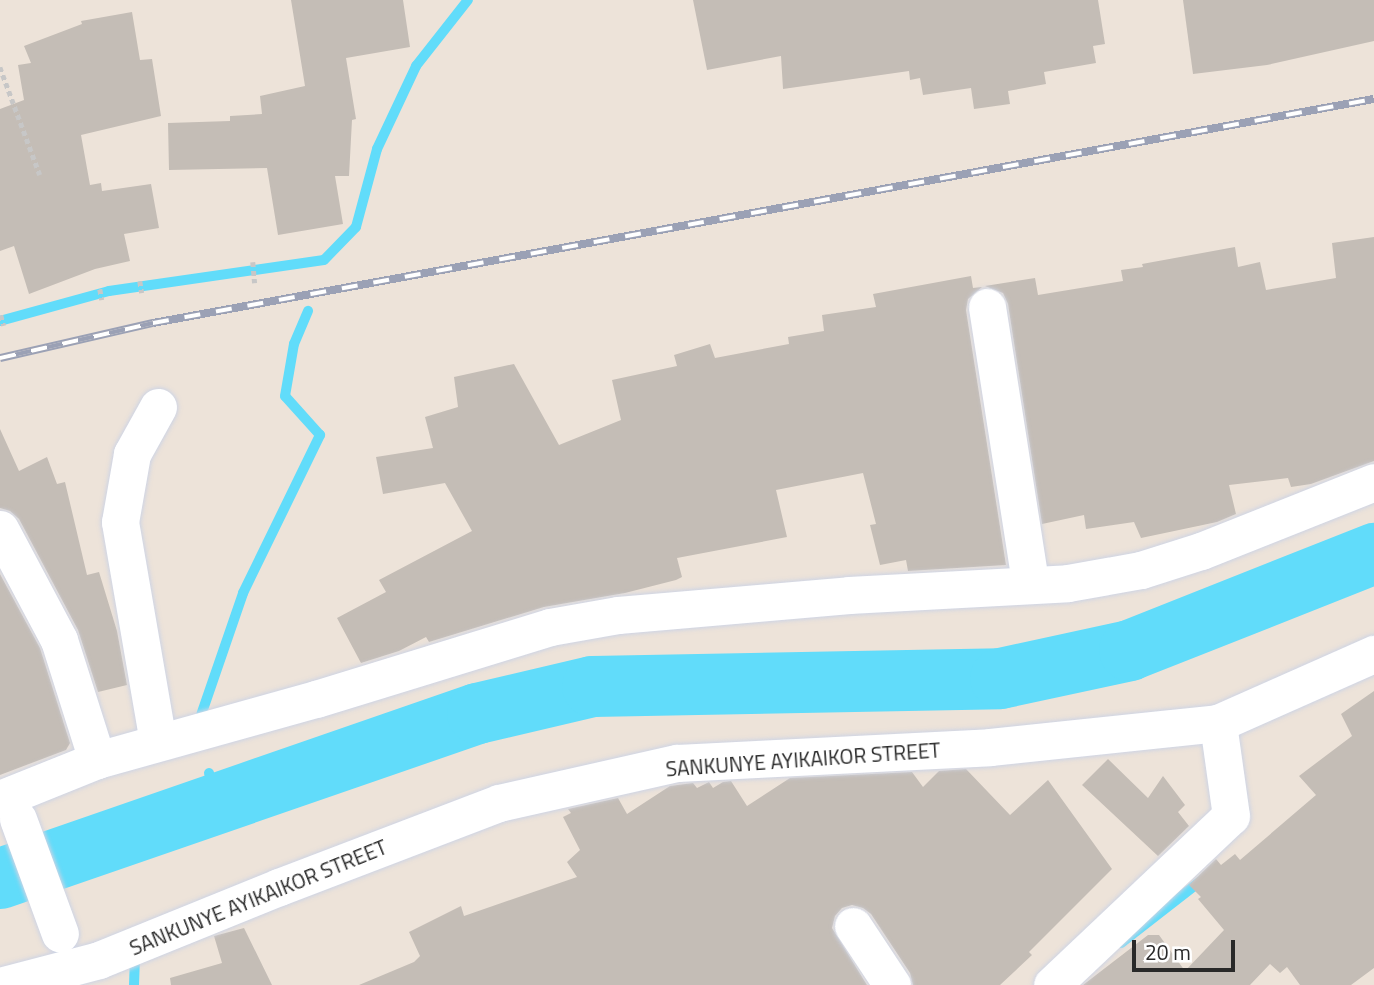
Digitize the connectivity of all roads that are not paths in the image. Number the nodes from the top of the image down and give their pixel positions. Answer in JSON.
{"nodes":[{"id":1,"x":987,"y":307,"type":"dead end"},
{"id":2,"x":158,"y":407,"type":"dead end"},
{"id":3,"x":1374,"y":482,"type":"edge"},
{"id":4,"x":0,"y":529,"type":"edge"},
{"id":5,"x":1030,"y":583,"type":"junction"},
{"id":6,"x":1374,"y":654,"type":"edge"},
{"id":7,"x":1219,"y":723,"type":"junction"},
{"id":8,"x":158,"y":742,"type":"junction"},
{"id":9,"x":97,"y":760,"type":"junction"},
{"id":10,"x":9,"y":809,"type":"edge"},
{"id":11,"x":853,"y":926,"type":"dead end"},
{"id":12,"x":60,"y":934,"type":"dead end"},
{"id":13,"x":99,"y":973,"type":"edge"},
{"id":14,"x":4,"y":985,"type":"edge"},
{"id":15,"x":892,"y":985,"type":"edge"},
{"id":16,"x":1052,"y":985,"type":"edge"}],
"edges":[{"from":1,"to":5,"type":"street"},
{"from":2,"to":8,"type":"street"},
{"from":3,"to":5,"type":"street"},
{"from":4,"to":9,"type":"street"},
{"from":5,"to":8,"type":"street"},
{"from":6,"to":7,"type":"street","name":"SANKUNYE AYIKAIKOR STREET"},
{"from":7,"to":13,"type":"street","name":"SANKUNYE AYIKAIKOR STREET"},
{"from":7,"to":16,"type":"street"},
{"from":8,"to":9,"type":"street"},
{"from":9,"to":10,"type":"street"},
{"from":10,"to":12,"type":"street"},
{"from":11,"to":15,"type":"street"},
{"from":13,"to":14,"type":"street","name":"SANKUNYE AYIKAIKOR STREET"}]}
